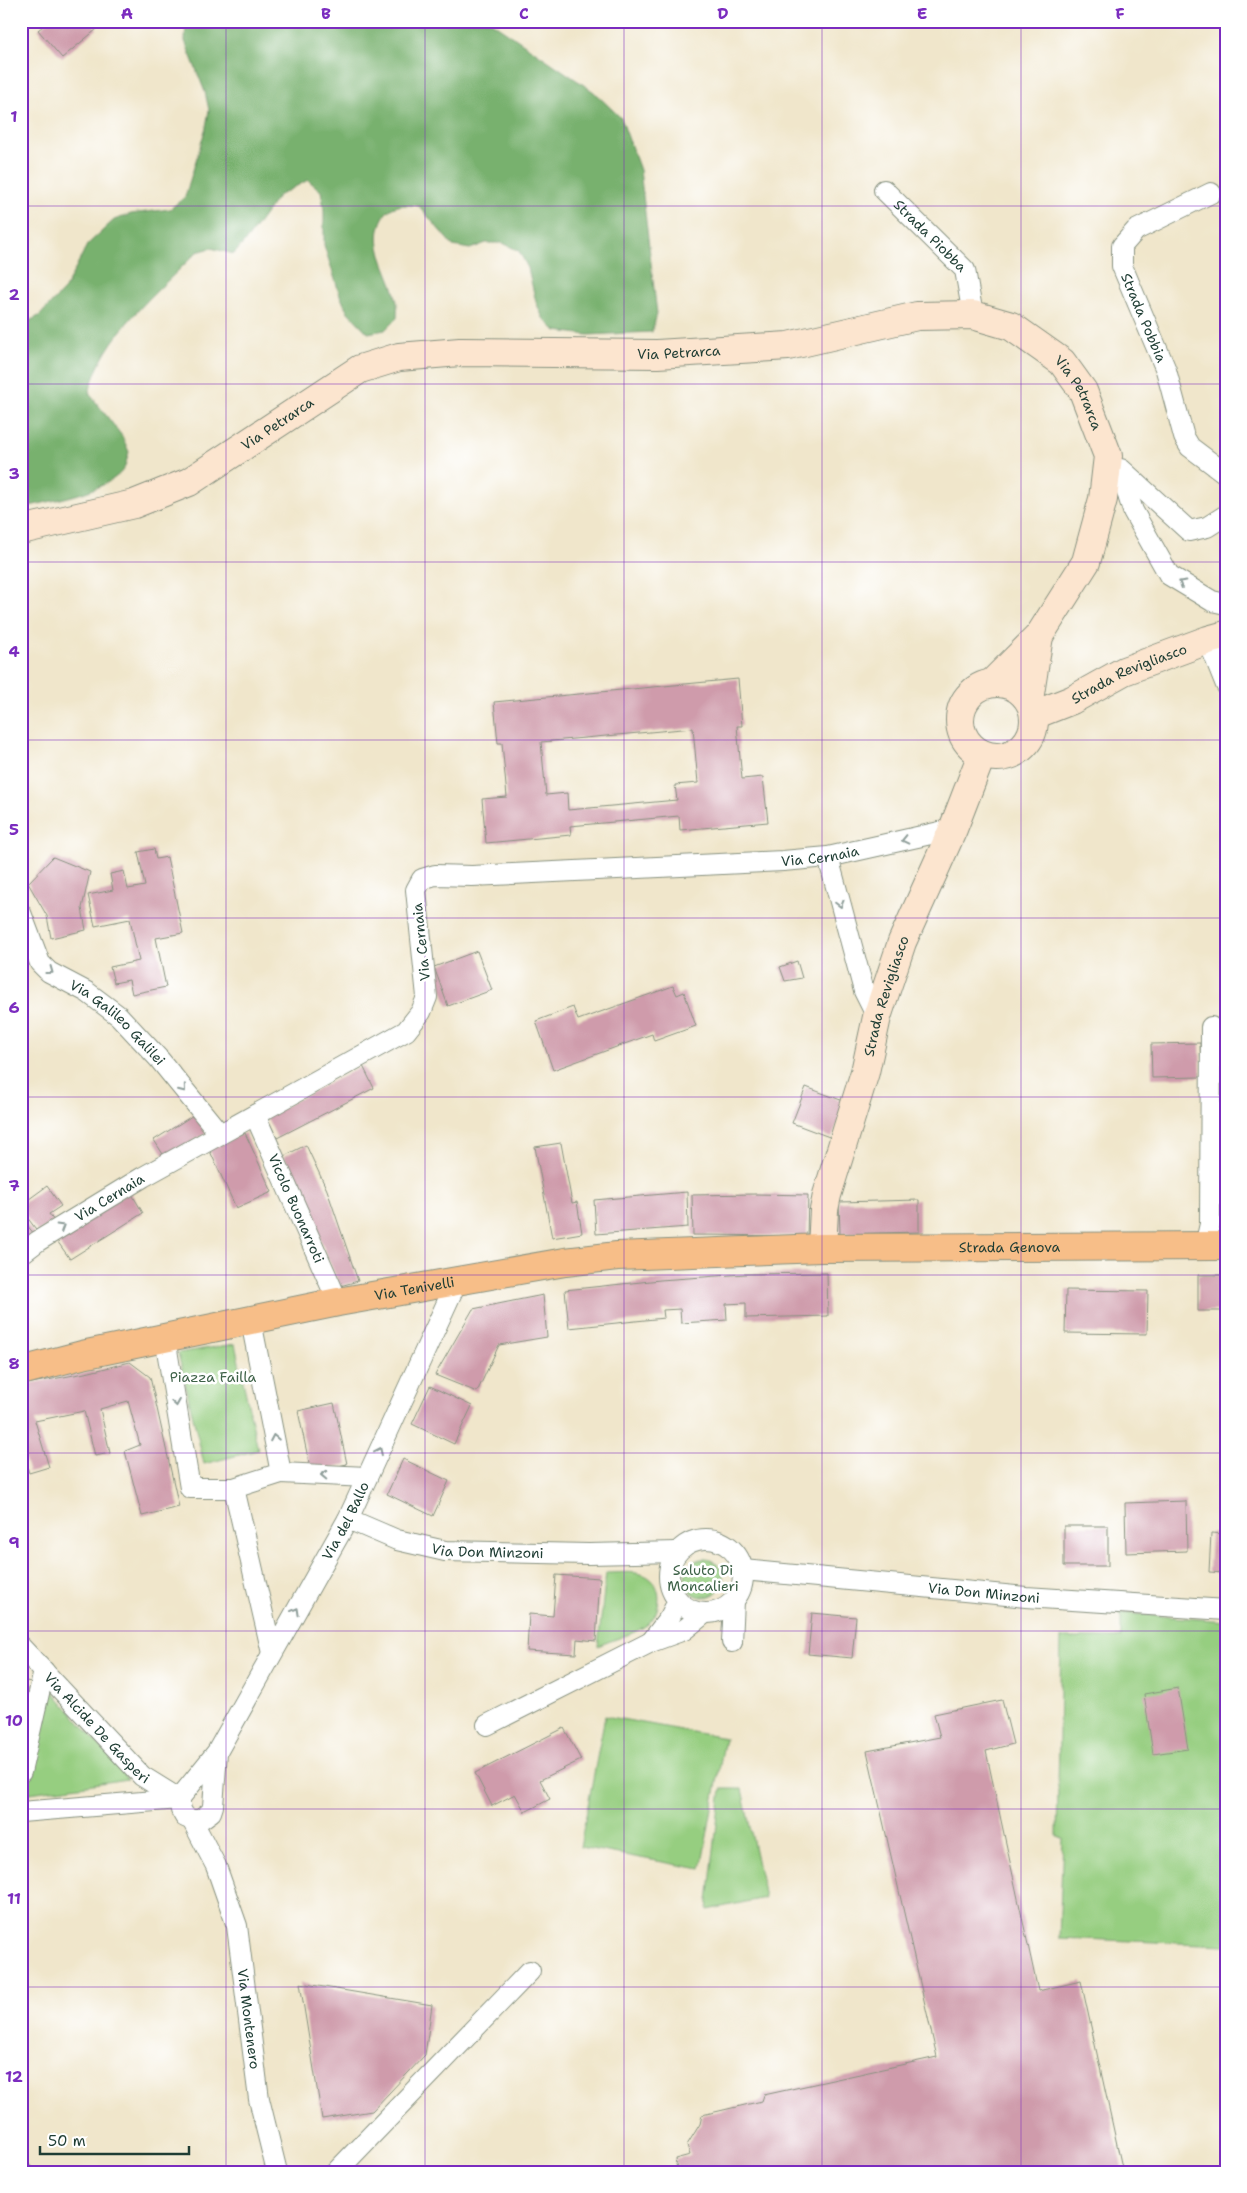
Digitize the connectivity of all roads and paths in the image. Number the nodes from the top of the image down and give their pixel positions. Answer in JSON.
{"nodes":[{"id":1,"x":884,"y":190,"type":"dead end"},
{"id":2,"x":1211,"y":193,"type":"dead end"},
{"id":3,"x":973,"y":315,"type":"junction"},
{"id":4,"x":1116,"y":465,"type":"junction"},
{"id":5,"x":1226,"y":474,"type":"edge"},
{"id":6,"x":1226,"y":515,"type":"edge"},
{"id":7,"x":21,"y":530,"type":"edge"},
{"id":8,"x":1226,"y":604,"type":"edge"},
{"id":9,"x":1039,"y":636,"type":"junction"},
{"id":10,"x":1217,"y":638,"type":"edge"},
{"id":11,"x":992,"y":683,"type":"junction"},
{"id":12,"x":1226,"y":685,"type":"edge"},
{"id":13,"x":1031,"y":708,"type":"junction"},
{"id":14,"x":982,"y":754,"type":"junction"},
{"id":15,"x":953,"y":829,"type":"junction"},
{"id":16,"x":828,"y":857,"type":"junction"},
{"id":17,"x":21,"y":913,"type":"edge"},
{"id":18,"x":877,"y":1017,"type":"junction"},
{"id":19,"x":1211,"y":1027,"type":"dead end"},
{"id":20,"x":255,"y":1115,"type":"junction"},
{"id":21,"x":220,"y":1134,"type":"junction"},
{"id":22,"x":1216,"y":1246,"type":"edge"},
{"id":23,"x":818,"y":1248,"type":"junction"},
{"id":24,"x":21,"y":1254,"type":"edge"},
{"id":25,"x":457,"y":1281,"type":"junction"},
{"id":26,"x":338,"y":1302,"type":"junction"},
{"id":27,"x":251,"y":1321,"type":"junction"},
{"id":28,"x":165,"y":1338,"type":"junction"},
{"id":29,"x":21,"y":1370,"type":"edge"},
{"id":30,"x":281,"y":1473,"type":"junction"},
{"id":31,"x":367,"y":1477,"type":"junction"},
{"id":32,"x":234,"y":1488,"type":"junction"},
{"id":33,"x":348,"y":1519,"type":"junction"},
{"id":34,"x":678,"y":1552,"type":"junction"},
{"id":35,"x":633,"y":1554,"type":"junction"},
{"id":36,"x":743,"y":1570,"type":"junction"},
{"id":37,"x":669,"y":1577,"type":"junction"},
{"id":38,"x":678,"y":1601,"type":"junction"},
{"id":39,"x":734,"y":1601,"type":"junction"},
{"id":40,"x":1226,"y":1610,"type":"edge"},
{"id":41,"x":708,"y":1613,"type":"junction"},
{"id":42,"x":652,"y":1642,"type":"junction"},
{"id":43,"x":21,"y":1648,"type":"edge"},
{"id":44,"x":272,"y":1654,"type":"junction"},
{"id":45,"x":44,"y":1672,"type":"junction"},
{"id":46,"x":486,"y":1724,"type":"dead end"},
{"id":47,"x":217,"y":1752,"type":"junction"},
{"id":48,"x":21,"y":1772,"type":"edge"},
{"id":49,"x":184,"y":1793,"type":"junction"},
{"id":50,"x":212,"y":1805,"type":"junction"},
{"id":51,"x":21,"y":1812,"type":"edge"},
{"id":52,"x":192,"y":1820,"type":"junction"},
{"id":53,"x":216,"y":1866,"type":"junction"},
{"id":54,"x":530,"y":1971,"type":"dead end"},
{"id":55,"x":277,"y":2172,"type":"edge"},
{"id":56,"x":336,"y":2172,"type":"edge"}],
"edges":[{"from":1,"to":3,"type":"street","name":"Strada Piobba"},
{"from":2,"to":5,"type":"street","name":"Strada Pobbia"},
{"from":3,"to":4,"type":"street","name":"Via Petrarca"},
{"from":3,"to":7,"type":"street","name":"Via Petrarca"},
{"from":4,"to":6,"type":"street"},
{"from":8,"to":4,"type":"street","one_way":true},
{"from":4,"to":9,"type":"street","name":"Via Petrarca"},
{"from":9,"to":11,"type":"street","name":"Via Petrarca"},
{"from":9,"to":13,"type":"street","name":"Via Petrarca"},
{"from":10,"to":12,"type":"street"},
{"from":10,"to":13,"type":"street","name":"Strada Revigliasco"},
{"from":11,"to":13,"type":"street"},
{"from":11,"to":14,"type":"street"},
{"from":13,"to":14,"type":"street"},
{"from":14,"to":15,"type":"street","name":"Strada Revigliasco"},
{"from":15,"to":16,"type":"street","name":"Via Cernaia","one_way":true},
{"from":15,"to":18,"type":"street","name":"Strada Revigliasco"},
{"from":16,"to":18,"type":"street","one_way":true},
{"from":16,"to":20,"type":"street","name":"Via Cernaia"},
{"from":17,"to":21,"type":"street","name":"Via Galileo Galilei","one_way":true},
{"from":18,"to":23,"type":"street","name":"Strada Revigliasco"},
{"from":19,"to":22,"type":"street","name":"Strada Genova"},
{"from":20,"to":21,"type":"street","name":"Via Cernaia"},
{"from":20,"to":26,"type":"street","name":"Vicolo Buonarroti"},
{"from":24,"to":21,"type":"street","name":"Via Cernaia","one_way":true},
{"from":22,"to":23,"type":"main road","name":"Strada Genova"},
{"from":23,"to":25,"type":"main road","name":"Via Tenivelli"},
{"from":25,"to":26,"type":"main road","name":"Via Tenivelli"},
{"from":31,"to":25,"type":"street","name":"Via del Ballo","one_way":true},
{"from":26,"to":27,"type":"main road","name":"Via Tenivelli"},
{"from":27,"to":28,"type":"main road","name":"Via Tenivelli"},
{"from":30,"to":27,"type":"street","one_way":true},
{"from":28,"to":29,"type":"main road","name":"Via Tenivelli"},
{"from":28,"to":32,"type":"street","one_way":true},
{"from":31,"to":30,"type":"street","one_way":true},
{"from":30,"to":32,"type":"street"},
{"from":31,"to":33,"type":"street","name":"Via del Ballo"},
{"from":32,"to":44,"type":"street"},
{"from":33,"to":35,"type":"street","name":"Via Don Minzoni"},
{"from":44,"to":33,"type":"street","name":"Via del Ballo","one_way":true},
{"from":34,"to":35,"type":"street","name":"Via Don Minzoni"},
{"from":34,"to":36,"type":"street"},
{"from":34,"to":37,"type":"street"},
{"from":35,"to":37,"type":"street"},
{"from":36,"to":39,"type":"street"},
{"from":36,"to":40,"type":"street","name":"Via Don Minzoni"},
{"from":37,"to":38,"type":"street"},
{"from":38,"to":41,"type":"street"},
{"from":38,"to":42,"type":"street"},
{"from":39,"to":41,"type":"street"},
{"from":39,"to":41,"type":"street"},
{"from":41,"to":42,"type":"street"},
{"from":42,"to":46,"type":"street"},
{"from":43,"to":45,"type":"street","name":"Via Alcide De Gasperi"},
{"from":44,"to":47,"type":"street","name":"Via del Ballo"},
{"from":45,"to":48,"type":"street"},
{"from":45,"to":49,"type":"street","name":"Via Alcide De Gasperi"},
{"from":47,"to":49,"type":"street"},
{"from":47,"to":50,"type":"street","name":"Via Montenero"},
{"from":49,"to":50,"type":"street"},
{"from":49,"to":51,"type":"street"},
{"from":49,"to":52,"type":"street"},
{"from":50,"to":52,"type":"street"},
{"from":50,"to":53,"type":"street","name":"Via Montenero"},
{"from":52,"to":53,"type":"street","name":"Via Montenero"},
{"from":53,"to":55,"type":"street","name":"Via Montenero"},
{"from":54,"to":56,"type":"street"}]}
